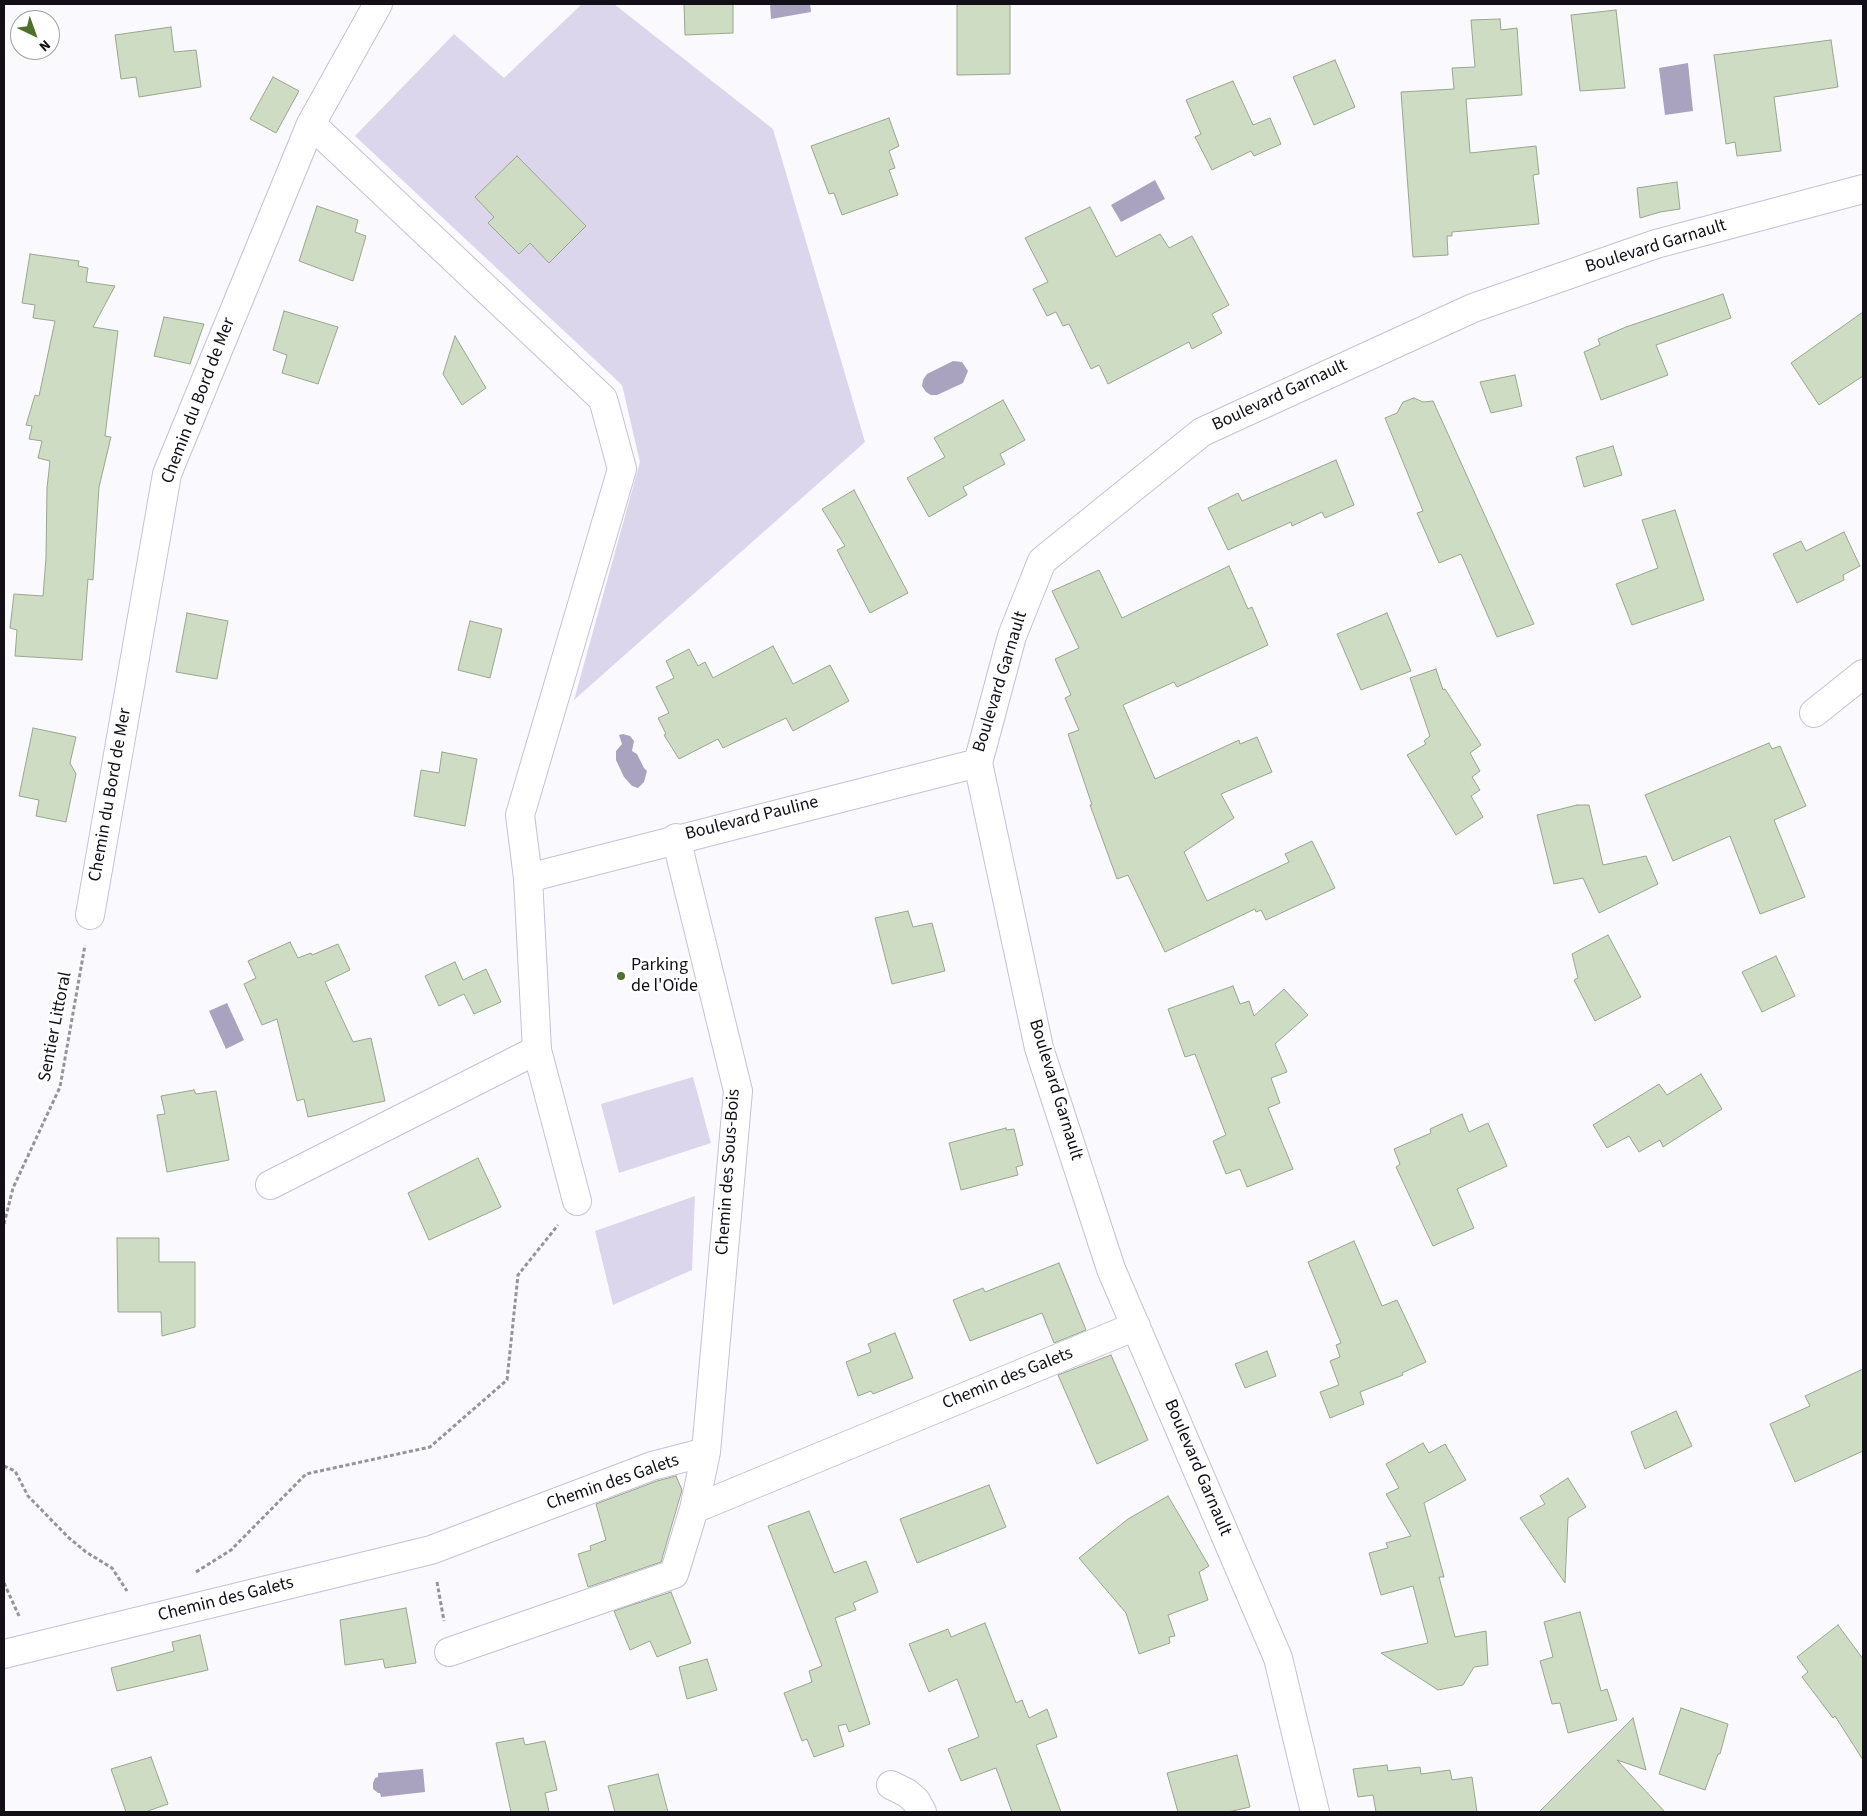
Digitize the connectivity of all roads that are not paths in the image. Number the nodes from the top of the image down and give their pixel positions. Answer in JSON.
{"nodes":[{"id":1,"x":378,"y":4,"type":"edge"},
{"id":2,"x":312,"y":124,"type":"junction"},
{"id":3,"x":1863,"y":189,"type":"edge"},
{"id":4,"x":1863,"y":674,"type":"edge"},
{"id":5,"x":1814,"y":713,"type":"dead end"},
{"id":6,"x":978,"y":763,"type":"junction"},
{"id":7,"x":676,"y":838,"type":"junction"},
{"id":8,"x":528,"y":878,"type":"junction"},
{"id":9,"x":90,"y":915,"type":"road end"},
{"id":10,"x":537,"y":1050,"type":"junction"},
{"id":11,"x":270,"y":1185,"type":"dead end"},
{"id":12,"x":577,"y":1200,"type":"road end"},
{"id":13,"x":1136,"y":1326,"type":"junction"},
{"id":14,"x":706,"y":1452,"type":"junction"},
{"id":15,"x":694,"y":1508,"type":"junction"},
{"id":16,"x":449,"y":1652,"type":"road end"},
{"id":17,"x":4,"y":1654,"type":"edge"},
{"id":18,"x":892,"y":1785,"type":"dead end"},
{"id":19,"x":922,"y":1812,"type":"edge"},
{"id":20,"x":1315,"y":1812,"type":"edge"}],
"edges":[{"from":1,"to":2,"type":"street","name":"Chemin du Bord de Mer"},
{"from":2,"to":8,"type":"street"},
{"from":2,"to":9,"type":"street","name":"Chemin du Bord de Mer"},
{"from":3,"to":6,"type":"street","name":"Boulevard Garnault"},
{"from":4,"to":5,"type":"street"},
{"from":6,"to":7,"type":"street","name":"Boulevard Pauline"},
{"from":6,"to":13,"type":"street","name":"Boulevard Garnault"},
{"from":7,"to":8,"type":"street","name":"Boulevard Pauline"},
{"from":7,"to":14,"type":"street","name":"Chemin des Sous-Bois"},
{"from":8,"to":10,"type":"street"},
{"from":10,"to":11,"type":"street"},
{"from":10,"to":12,"type":"street"},
{"from":13,"to":15,"type":"street","name":"Chemin des Galets"},
{"from":13,"to":20,"type":"street","name":"Boulevard Garnault"},
{"from":14,"to":15,"type":"street","name":"Chemin des Galets"},
{"from":14,"to":17,"type":"street","name":"Chemin des Galets"},
{"from":15,"to":16,"type":"street"},
{"from":18,"to":19,"type":"street"}]}
